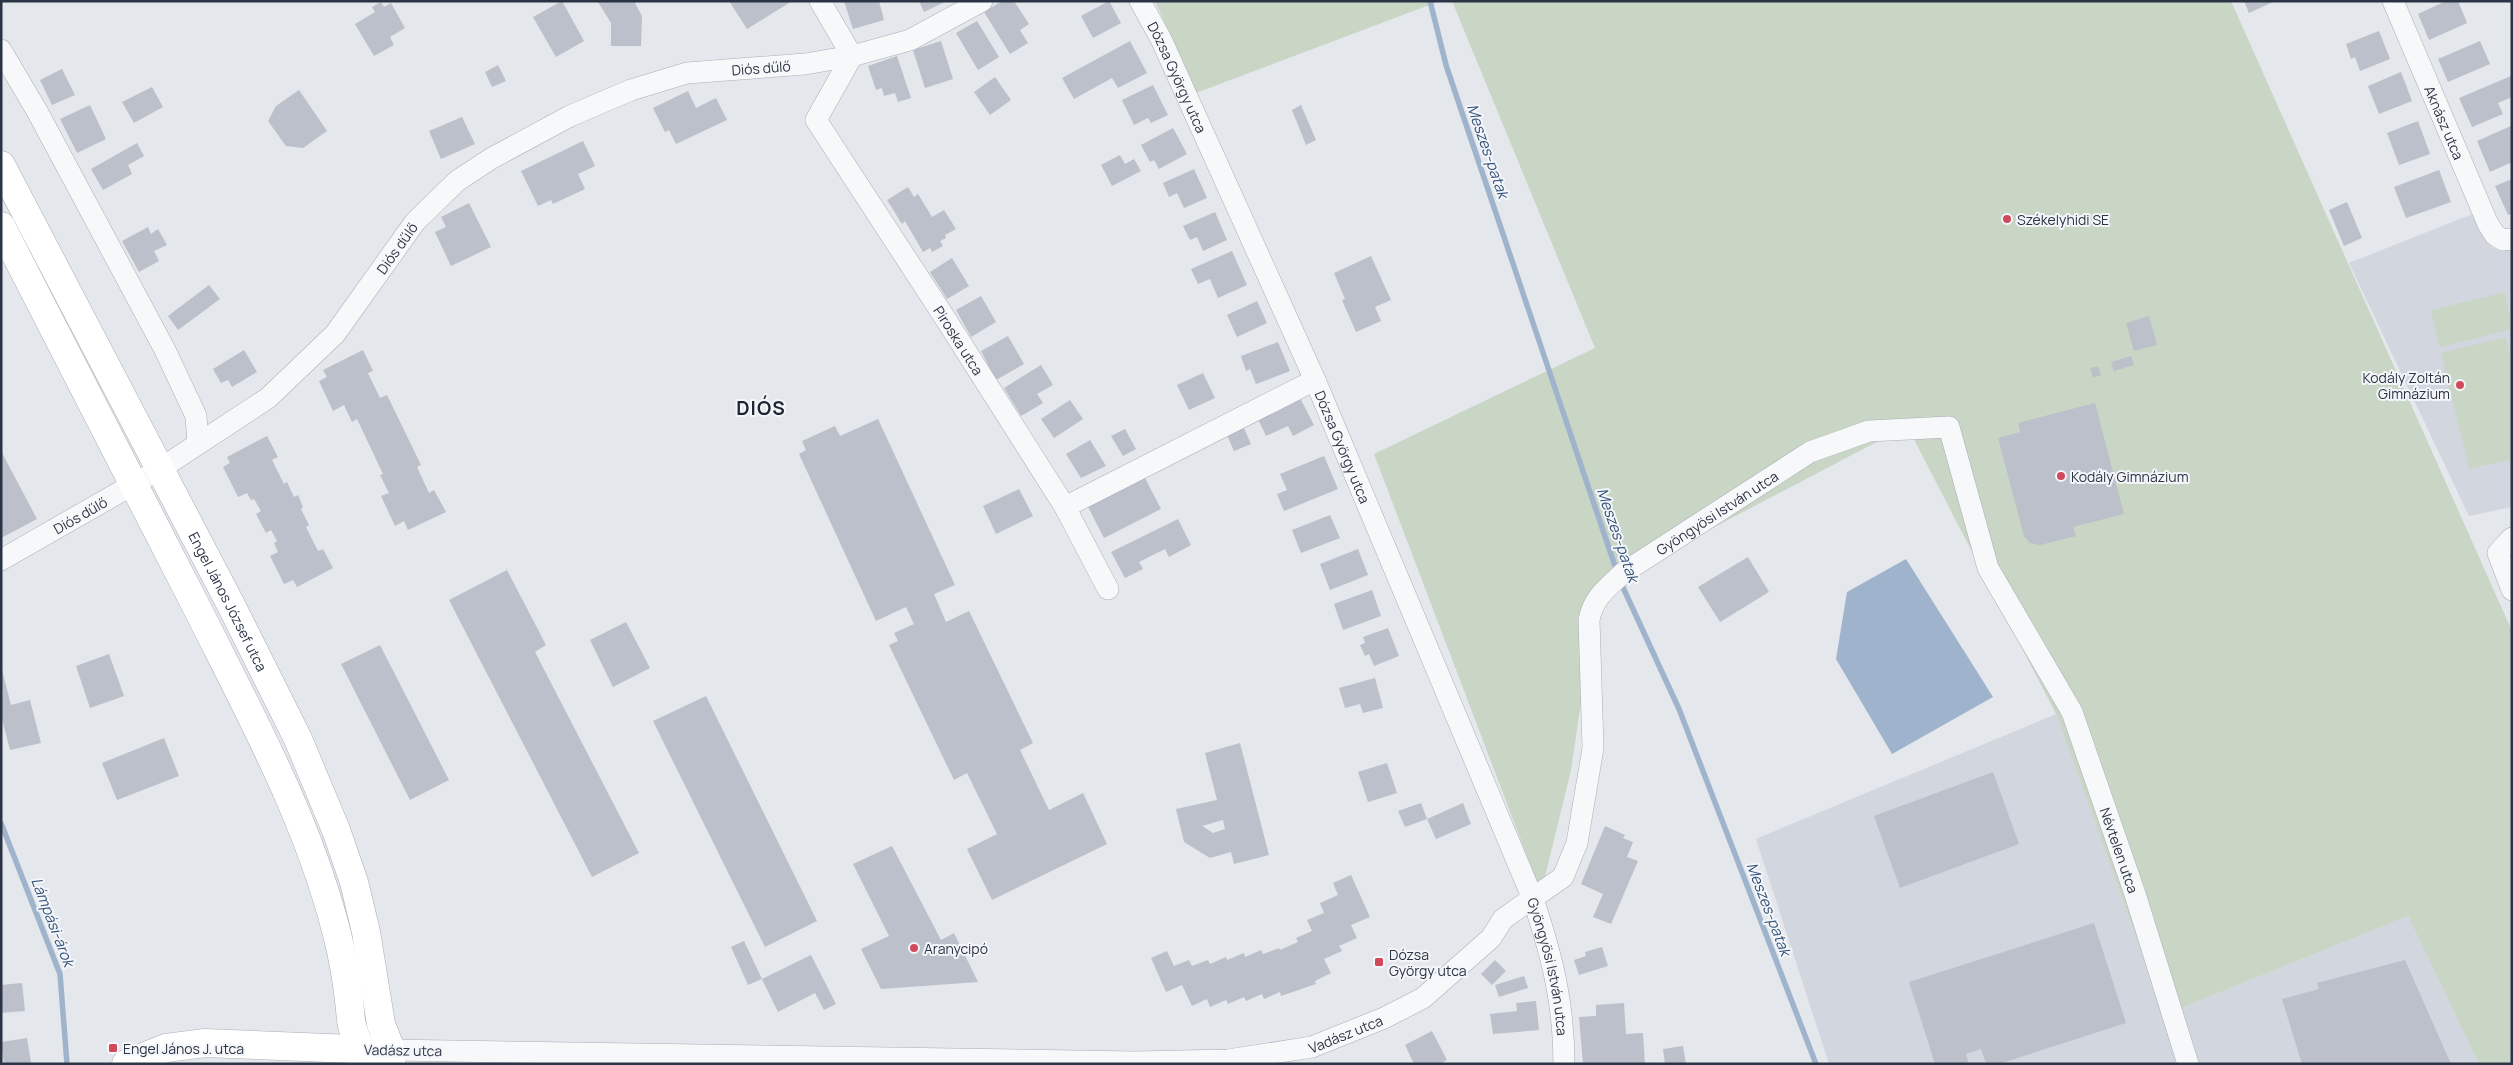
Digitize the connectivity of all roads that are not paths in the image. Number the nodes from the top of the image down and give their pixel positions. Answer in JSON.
{"nodes":[{"id":1,"x":820,"y":1,"type":"edge"},
{"id":2,"x":982,"y":1,"type":"edge"},
{"id":3,"x":1140,"y":1,"type":"edge"},
{"id":4,"x":2393,"y":1,"type":"edge"},
{"id":5,"x":1,"y":50,"type":"edge"},
{"id":6,"x":852,"y":56,"type":"junction"},
{"id":7,"x":1,"y":164,"type":"edge"},
{"id":8,"x":1,"y":226,"type":"edge"},
{"id":9,"x":2507,"y":239,"type":"edge"},
{"id":10,"x":1315,"y":380,"type":"junction"},
{"id":11,"x":198,"y":444,"type":"junction"},
{"id":12,"x":160,"y":469,"type":"junction"},
{"id":13,"x":135,"y":483,"type":"junction"},
{"id":14,"x":1065,"y":507,"type":"junction"},
{"id":15,"x":2505,"y":545,"type":"edge"},
{"id":16,"x":1,"y":560,"type":"edge"},
{"id":17,"x":1108,"y":589,"type":"dead end"},
{"id":18,"x":2512,"y":590,"type":"edge"},
{"id":19,"x":2034,"y":644,"type":"joint"},
{"id":20,"x":1533,"y":899,"type":"junction"},
{"id":21,"x":362,"y":1056,"type":"edge"},
{"id":22,"x":391,"y":1057,"type":"edge"},
{"id":23,"x":884,"y":1062,"type":"edge"},
{"id":24,"x":126,"y":1064,"type":"edge"},
{"id":25,"x":1564,"y":1064,"type":"edge"},
{"id":26,"x":2188,"y":1064,"type":"edge"}],
"edges":[{"from":1,"to":6,"type":"street"},
{"from":2,"to":6,"type":"street"},
{"from":3,"to":10,"type":"street","name":"Dózsa György utca"},
{"from":4,"to":9,"type":"street","name":"Aknász utca"},
{"from":5,"to":11,"type":"street"},
{"from":6,"to":11,"type":"street","name":"Diós dűlő"},
{"from":6,"to":14,"type":"street","name":"Piroska utca"},
{"from":7,"to":12,"type":"street","name":"Engel János József utca"},
{"from":8,"to":13,"type":"street"},
{"from":10,"to":14,"type":"street"},
{"from":10,"to":20,"type":"street","name":"Dózsa György utca"},
{"from":11,"to":12,"type":"street","name":"Diós dűlő"},
{"from":12,"to":13,"type":"street","name":"Diós dűlő"},
{"from":12,"to":22,"type":"street","name":"Engel János József utca"},
{"from":13,"to":16,"type":"street","name":"Diós dűlő"},
{"from":13,"to":21,"type":"street"},
{"from":14,"to":17,"type":"street"},
{"from":15,"to":18,"type":"street"},
{"from":19,"to":20,"type":"street","name":"Gyöngyösi István utca"},
{"from":19,"to":26,"type":"street","name":"Névtelen utca"},
{"from":20,"to":23,"type":"street","name":"Vadász utca"},
{"from":20,"to":25,"type":"street","name":"Gyöngyösi István utca"},
{"from":21,"to":22,"type":"street","name":"Vadász utca"},
{"from":21,"to":24,"type":"street","name":"Vadász utca"},
{"from":22,"to":23,"type":"street","name":"Vadász utca"}]}
